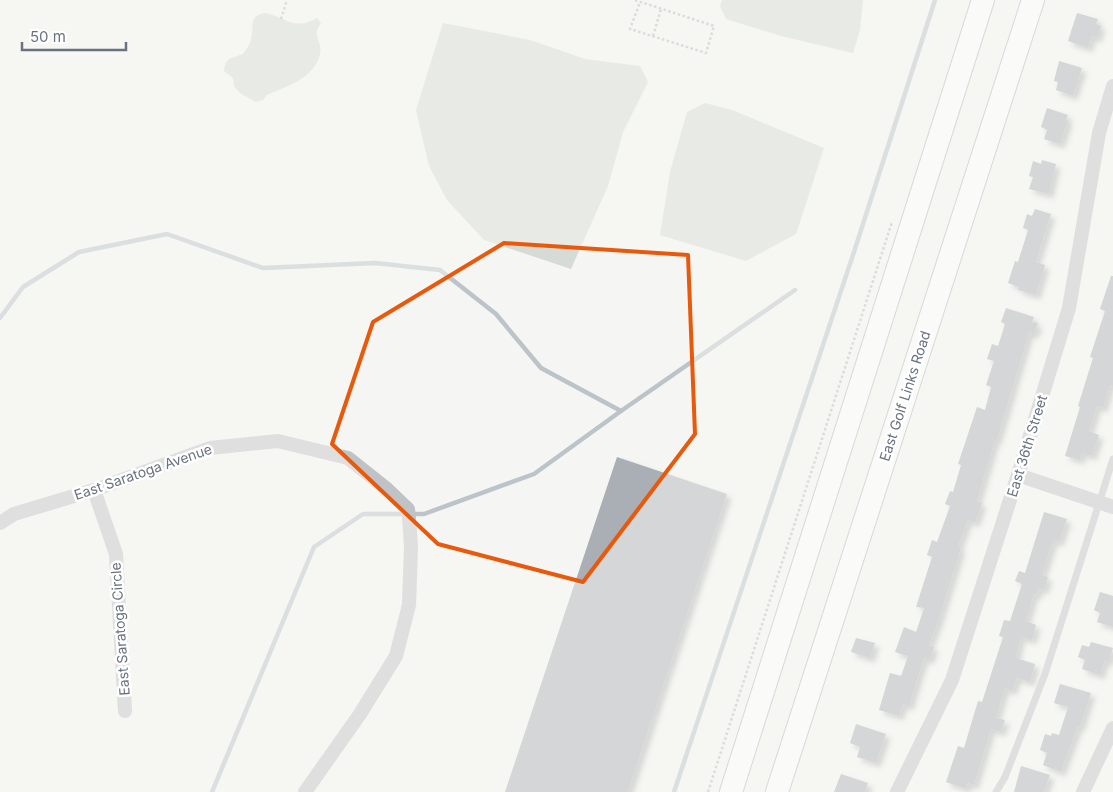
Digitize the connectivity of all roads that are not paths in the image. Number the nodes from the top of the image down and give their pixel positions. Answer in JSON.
{"nodes":[{"id":1,"x":983,"y":0,"type":"edge"},
{"id":2,"x":1034,"y":0,"type":"edge"},
{"id":3,"x":1113,"y":86,"type":"edge"},
{"id":4,"x":1113,"y":459,"type":"edge"},
{"id":5,"x":1018,"y":475,"type":"junction"},
{"id":6,"x":94,"y":490,"type":"junction"},
{"id":7,"x":1099,"y":502,"type":"junction"},
{"id":8,"x":1113,"y":507,"type":"edge"},
{"id":9,"x":0,"y":523,"type":"edge"},
{"id":10,"x":126,"y":711,"type":"dead end"},
{"id":11,"x":1113,"y":728,"type":"edge"},
{"id":12,"x":305,"y":792,"type":"edge"},
{"id":13,"x":731,"y":792,"type":"edge"},
{"id":14,"x":777,"y":792,"type":"edge"},
{"id":15,"x":897,"y":792,"type":"edge"},
{"id":16,"x":996,"y":792,"type":"edge"},
{"id":17,"x":1083,"y":792,"type":"edge"}],
"edges":[{"from":1,"to":13,"type":"main road"},
{"from":2,"to":14,"type":"main road","name":"East Golf Links Road"},
{"from":3,"to":5,"type":"street","name":"East 36th Street"},
{"from":4,"to":7,"type":"lane"},
{"from":5,"to":7,"type":"street"},
{"from":5,"to":15,"type":"street","name":"East 36th Street"},
{"from":6,"to":9,"type":"street","name":"East Saratoga Avenue"},
{"from":6,"to":10,"type":"street","name":"East Saratoga Circle"},
{"from":6,"to":12,"type":"street","name":"East Saratoga Avenue"},
{"from":7,"to":8,"type":"street"},
{"from":7,"to":16,"type":"lane"},
{"from":11,"to":17,"type":"street"}]}
